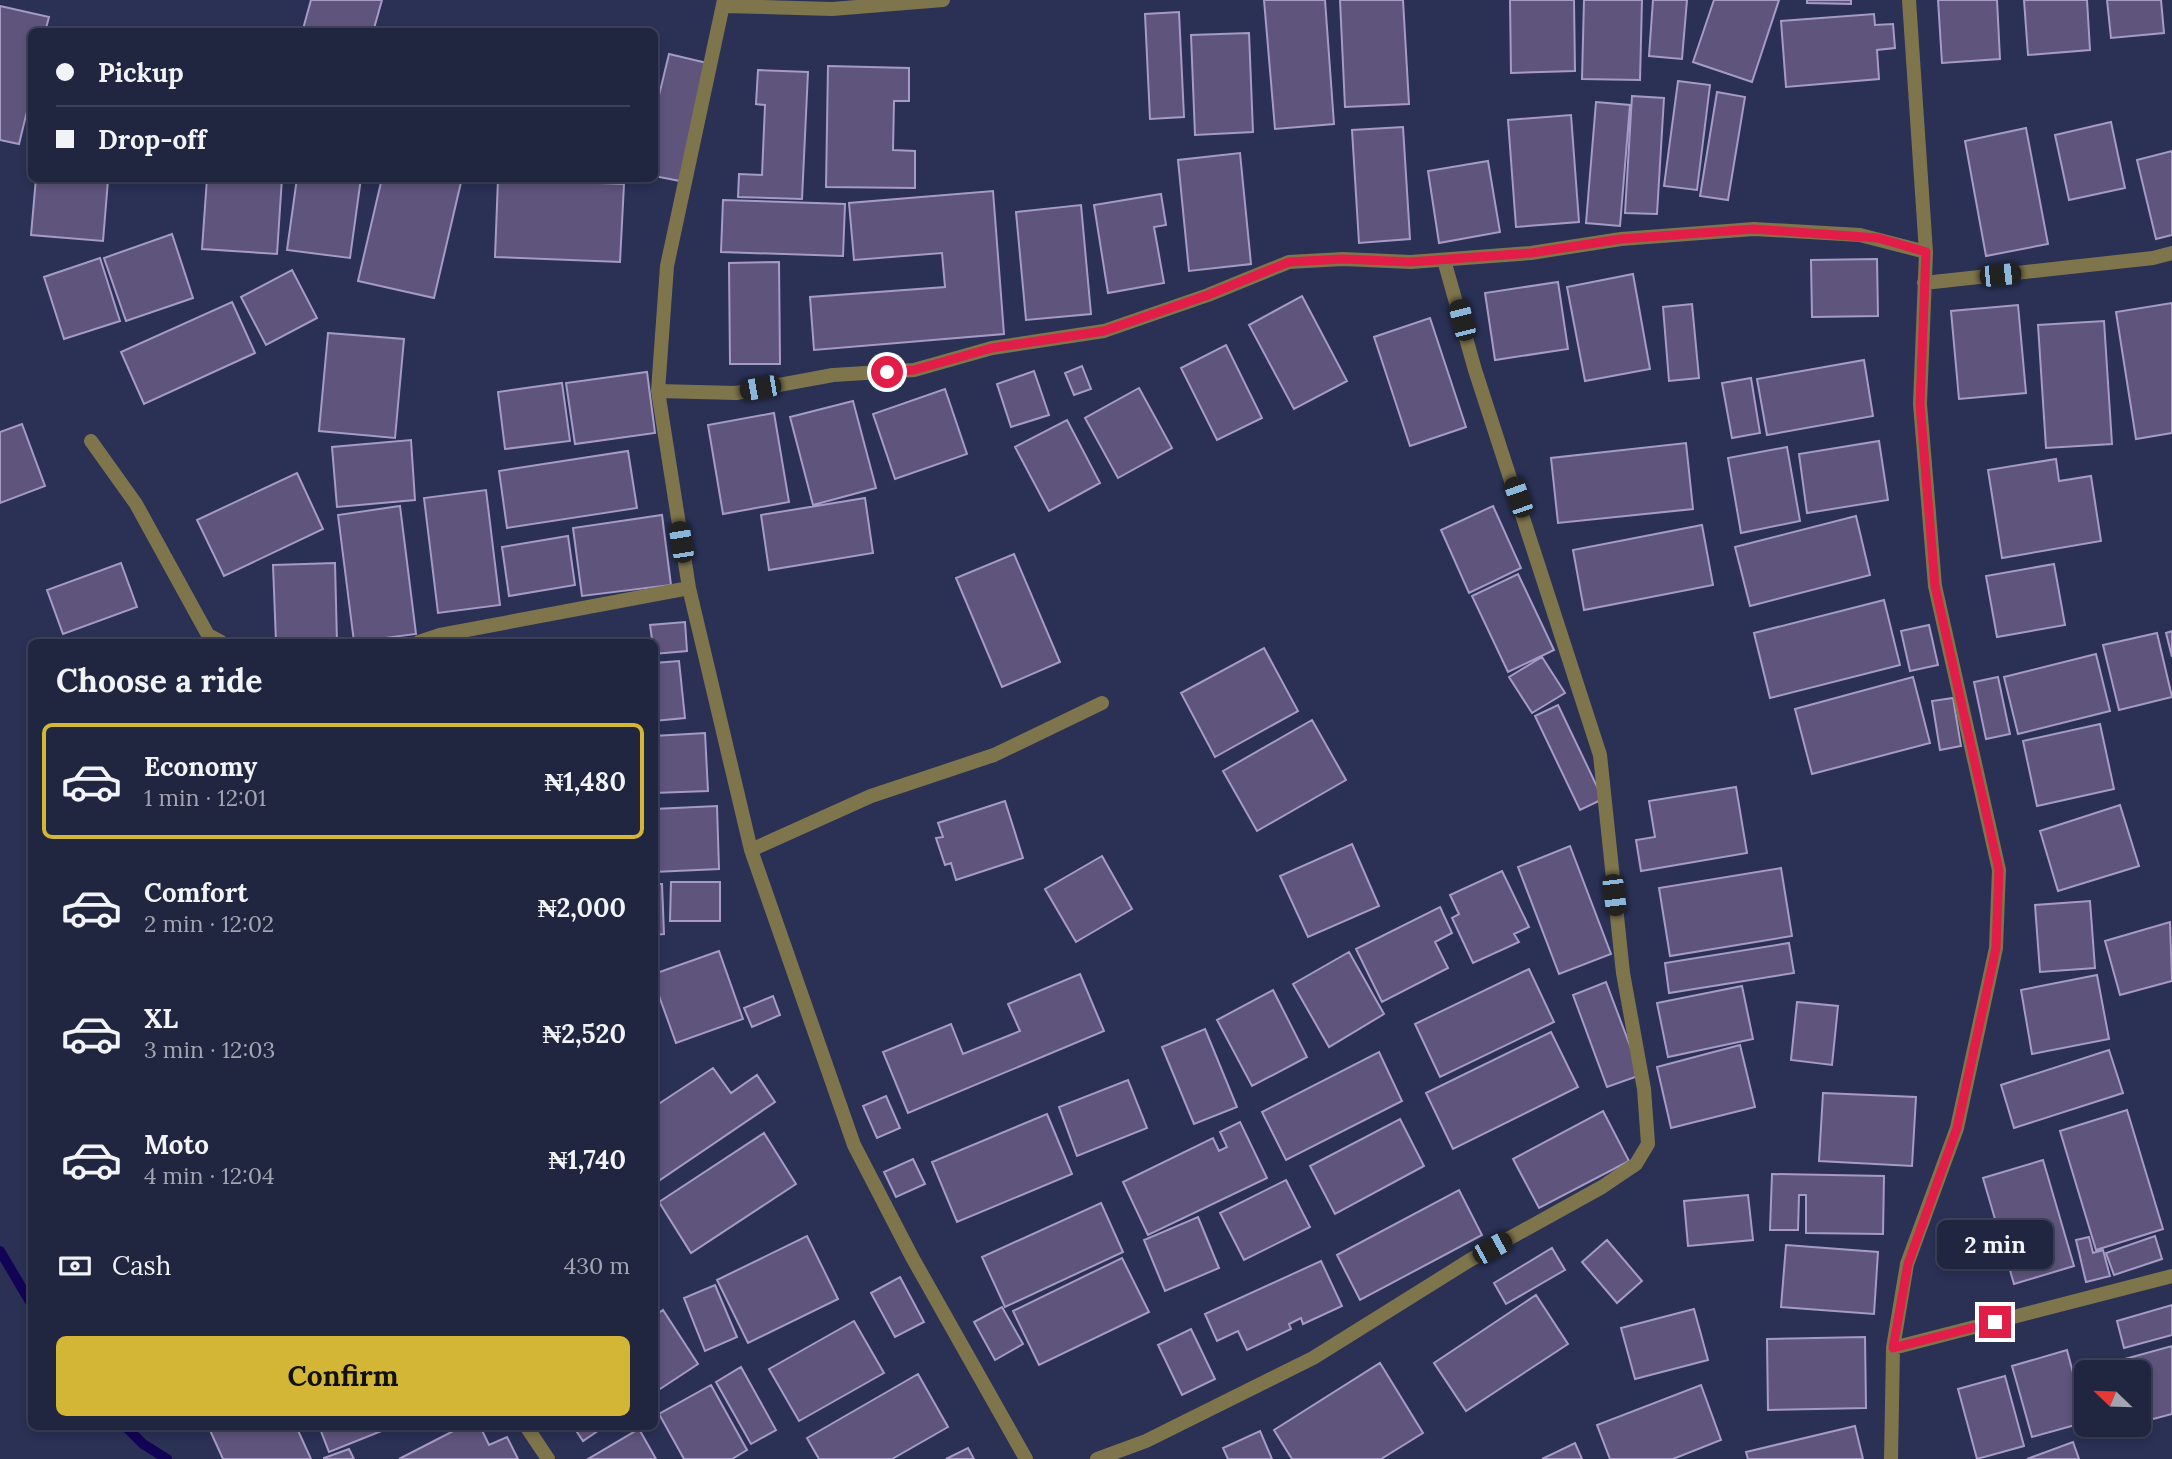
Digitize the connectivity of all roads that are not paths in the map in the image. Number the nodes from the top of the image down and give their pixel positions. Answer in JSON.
{"nodes":[{"id":1,"x":943,"y":0,"type":"edge"},
{"id":2,"x":1909,"y":0,"type":"edge"},
{"id":3,"x":724,"y":3,"type":"edge"},
{"id":4,"x":1926,"y":252,"type":"junction"},
{"id":5,"x":2172,"y":253,"type":"edge"},
{"id":6,"x":1444,"y":260,"type":"junction"},
{"id":7,"x":1924,"y":283,"type":"junction"},
{"id":8,"x":658,"y":391,"type":"junction"},
{"id":9,"x":91,"y":441,"type":"dead end"},
{"id":10,"x":689,"y":587,"type":"junction"},
{"id":11,"x":215,"y":639,"type":"edge"},
{"id":12,"x":428,"y":639,"type":"edge"},
{"id":13,"x":1102,"y":703,"type":"dead end"},
{"id":14,"x":751,"y":850,"type":"junction"},
{"id":15,"x":2172,"y":1276,"type":"edge"},
{"id":16,"x":1893,"y":1348,"type":"junction"},
{"id":17,"x":529,"y":1430,"type":"edge"},
{"id":18,"x":548,"y":1459,"type":"edge"},
{"id":19,"x":1026,"y":1459,"type":"edge"},
{"id":20,"x":1097,"y":1459,"type":"edge"},
{"id":21,"x":1891,"y":1459,"type":"edge"}],
"edges":[{"from":1,"to":3,"type":"street"},
{"from":2,"to":4,"type":"street"},
{"from":3,"to":8,"type":"street"},
{"from":4,"to":6,"type":"street"},
{"from":4,"to":7,"type":"street"},
{"from":5,"to":7,"type":"street"},
{"from":6,"to":8,"type":"street"},
{"from":6,"to":20,"type":"street"},
{"from":7,"to":16,"type":"street"},
{"from":8,"to":10,"type":"street"},
{"from":9,"to":11,"type":"street"},
{"from":10,"to":12,"type":"street"},
{"from":10,"to":14,"type":"street"},
{"from":13,"to":14,"type":"street"},
{"from":14,"to":19,"type":"street"},
{"from":15,"to":16,"type":"street"},
{"from":16,"to":21,"type":"street"},
{"from":17,"to":18,"type":"street"}]}
